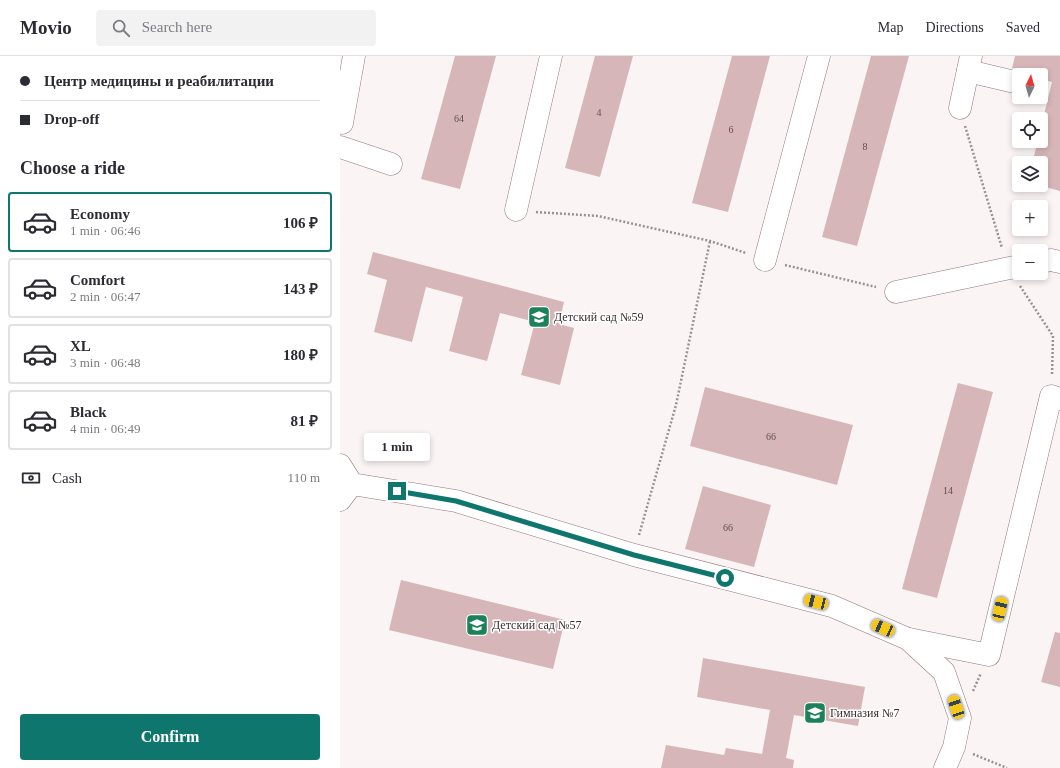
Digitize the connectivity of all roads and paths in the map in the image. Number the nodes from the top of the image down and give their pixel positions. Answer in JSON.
{"nodes":[{"id":1,"x":354,"y":56,"type":"edge"},
{"id":2,"x":551,"y":56,"type":"edge"},
{"id":3,"x":818,"y":56,"type":"edge"},
{"id":4,"x":969,"y":64,"type":"edge"},
{"id":5,"x":1012,"y":80,"type":"edge"},
{"id":6,"x":960,"y":108,"type":"dead end"},
{"id":7,"x":342,"y":123,"type":"dead end"},
{"id":8,"x":340,"y":147,"type":"edge"},
{"id":9,"x":391,"y":164,"type":"dead end"},
{"id":10,"x":516,"y":210,"type":"joint"},
{"id":11,"x":710,"y":241,"type":"junction"},
{"id":12,"x":765,"y":260,"type":"junction"},
{"id":13,"x":1048,"y":261,"type":"edge"},
{"id":14,"x":1060,"y":262,"type":"edge"},
{"id":15,"x":1012,"y":267,"type":"edge"},
{"id":16,"x":896,"y":292,"type":"joint"},
{"id":17,"x":1060,"y":399,"type":"edge"},
{"id":18,"x":340,"y":465,"type":"edge"},
{"id":19,"x":346,"y":492,"type":"edge"},
{"id":20,"x":634,"y":555,"type":"junction"},
{"id":21,"x":908,"y":639,"type":"junction"},
{"id":22,"x":989,"y":655,"type":"junction"},
{"id":23,"x":960,"y":718,"type":"junction"},
{"id":24,"x":954,"y":747,"type":"junction"},
{"id":25,"x":945,"y":768,"type":"edge"},
{"id":26,"x":1007,"y":768,"type":"edge"}],
"edges":[{"from":1,"to":7,"type":"lane"},
{"from":2,"to":10,"type":"lane"},
{"from":3,"to":12,"type":"lane"},
{"from":4,"to":5,"type":"lane"},
{"from":4,"to":6,"type":"lane"},
{"from":8,"to":9,"type":"lane"},
{"from":10,"to":11,"type":"path"},
{"from":11,"to":12,"type":"path"},
{"from":11,"to":20,"type":"path"},
{"from":12,"to":16,"type":"path"},
{"from":13,"to":14,"type":"lane"},
{"from":15,"to":16,"type":"lane"},
{"from":17,"to":22,"type":"lane"},
{"from":18,"to":19,"type":"lane"},
{"from":19,"to":20,"type":"lane"},
{"from":20,"to":21,"type":"lane"},
{"from":21,"to":22,"type":"lane"},
{"from":21,"to":23,"type":"lane"},
{"from":22,"to":23,"type":"path"},
{"from":23,"to":24,"type":"lane"},
{"from":24,"to":25,"type":"lane"},
{"from":24,"to":26,"type":"path"}]}
